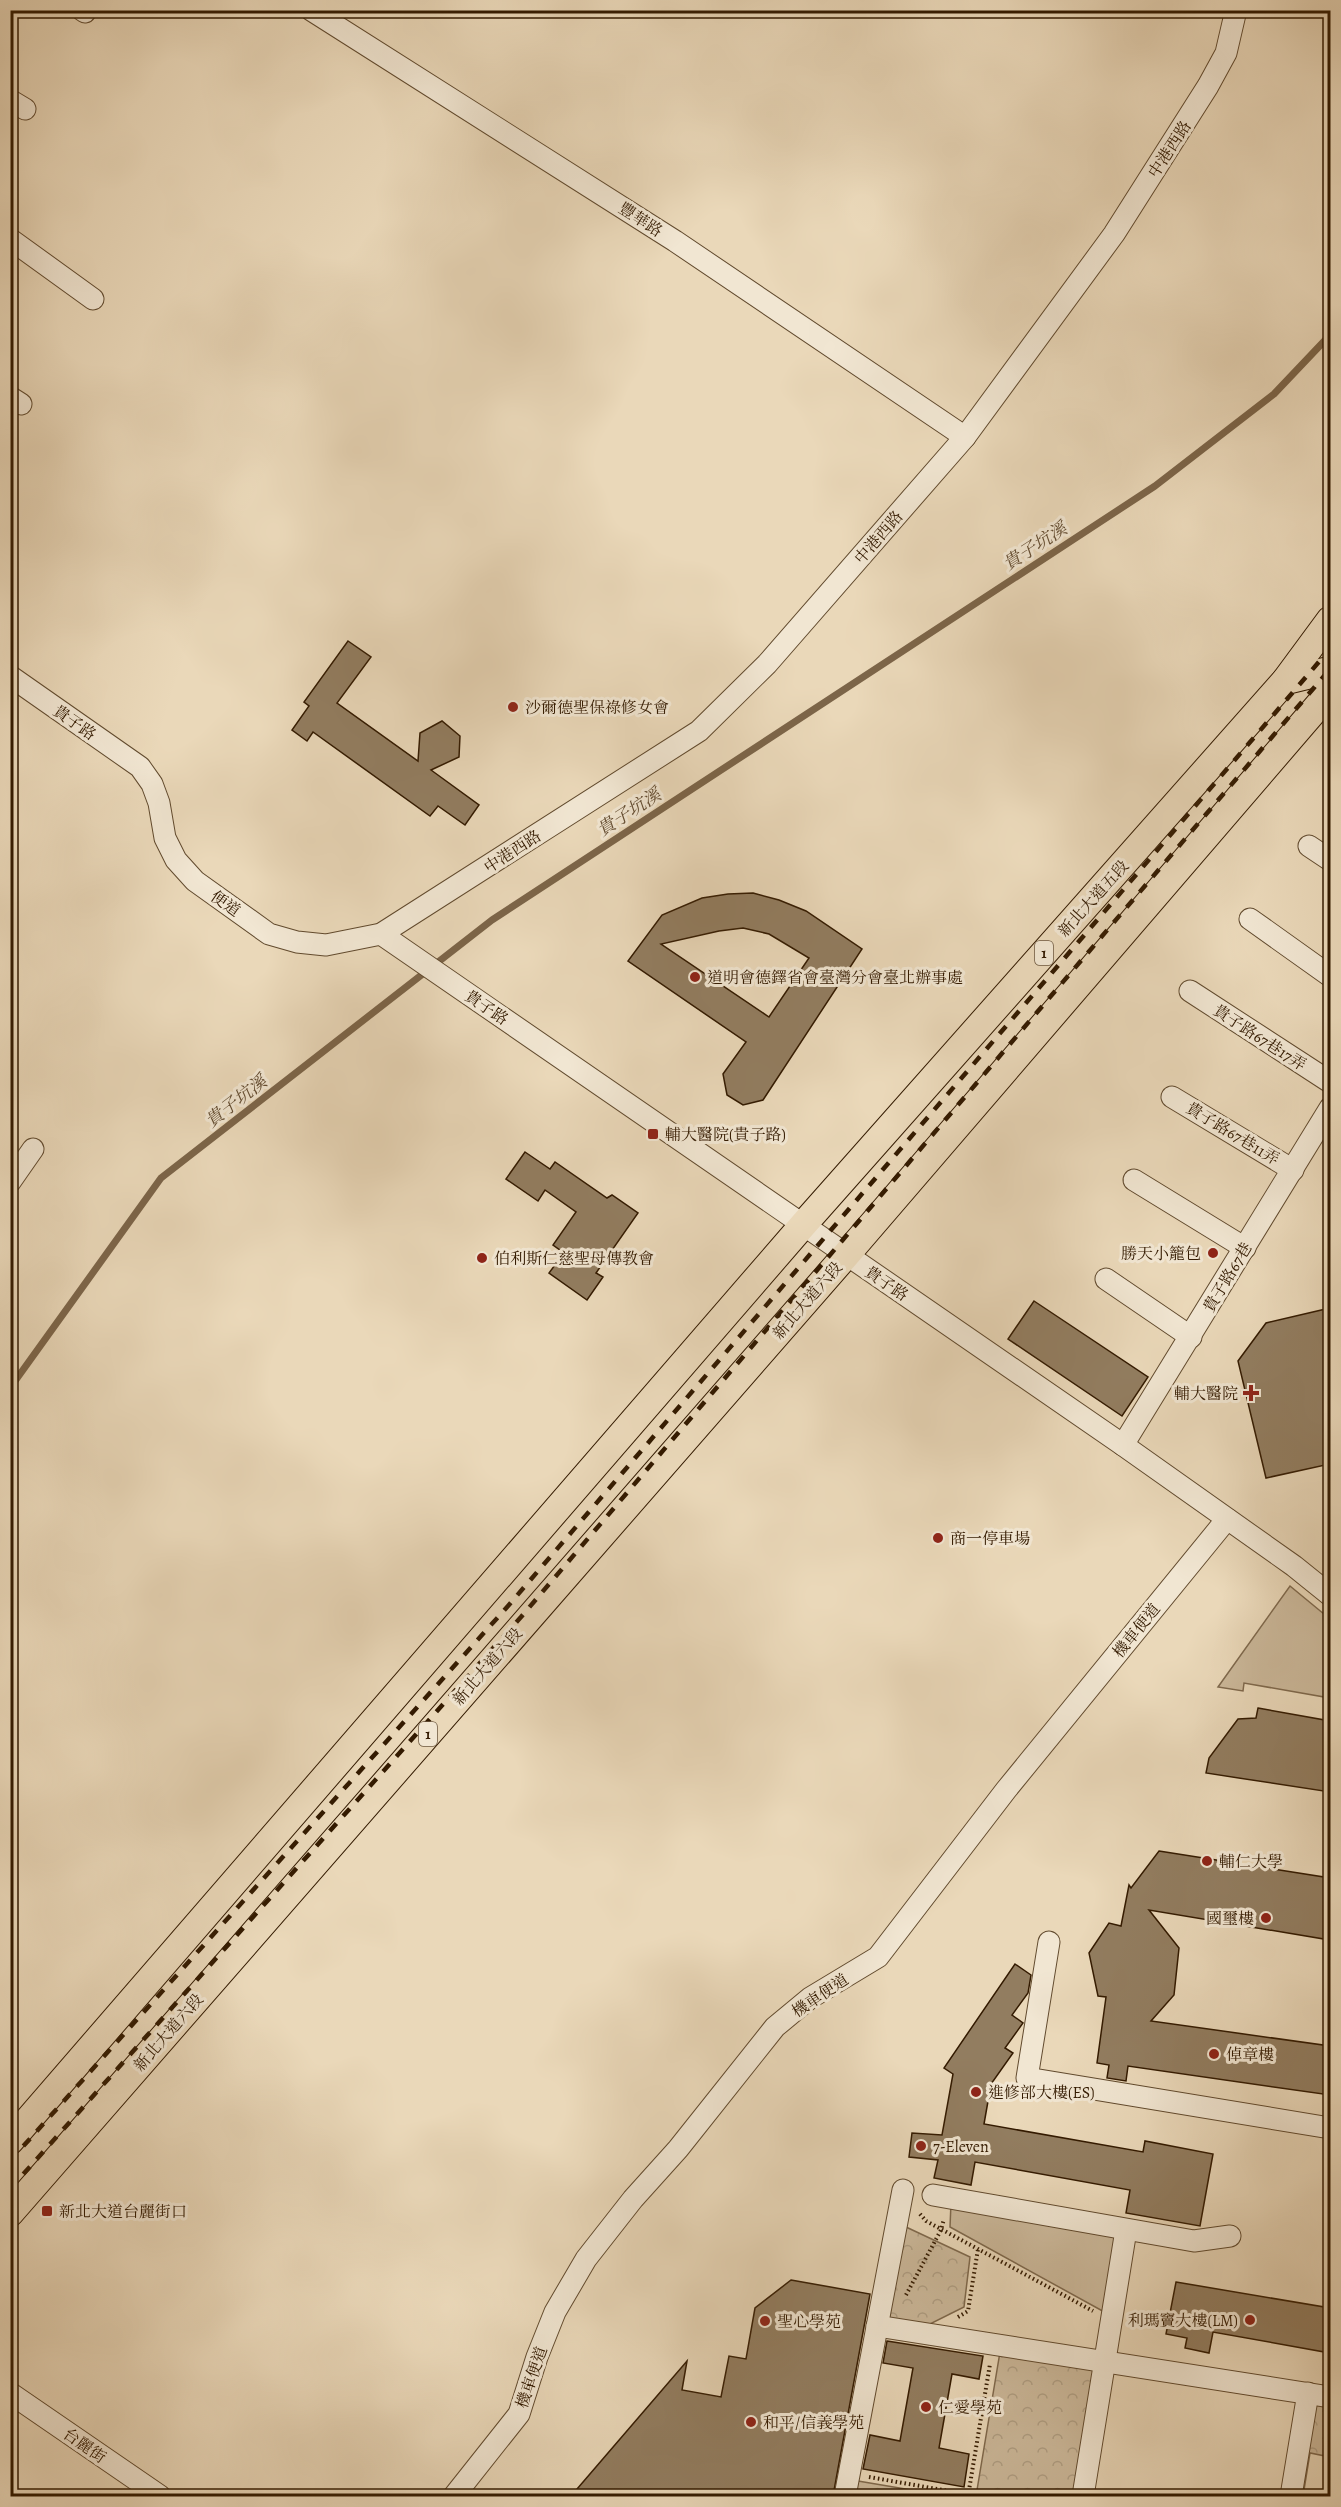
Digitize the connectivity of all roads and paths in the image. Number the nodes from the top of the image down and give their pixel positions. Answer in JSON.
{"nodes":[{"id":1,"x":311,"y":10,"type":"edge"},
{"id":2,"x":1236,"y":10,"type":"edge"},
{"id":3,"x":10,"y":239,"type":"edge"},
{"id":4,"x":93,"y":298,"type":"dead end"},
{"id":5,"x":965,"y":436,"type":"junction"},
{"id":6,"x":1330,"y":620,"type":"edge"},
{"id":7,"x":10,"y":676,"type":"edge"},
{"id":8,"x":1325,"y":680,"type":"edge"},
{"id":9,"x":1285,"y":681,"type":"junction"},
{"id":10,"x":140,"y":767,"type":"joint"},
{"id":11,"x":1309,"y":846,"type":"dead end"},
{"id":12,"x":1330,"y":860,"type":"edge"},
{"id":13,"x":1250,"y":919,"type":"dead end"},
{"id":14,"x":381,"y":934,"type":"junction"},
{"id":15,"x":1330,"y":976,"type":"edge"},
{"id":16,"x":1190,"y":991,"type":"dead end"},
{"id":17,"x":1330,"y":1082,"type":"edge"},
{"id":18,"x":1172,"y":1097,"type":"dead end"},
{"id":19,"x":1330,"y":1108,"type":"edge"},
{"id":20,"x":33,"y":1149,"type":"dead end"},
{"id":21,"x":1293,"y":1170,"type":"junction"},
{"id":22,"x":1134,"y":1180,"type":"dead end"},
{"id":23,"x":10,"y":1182,"type":"edge"},
{"id":24,"x":803,"y":1225,"type":"junction"},
{"id":25,"x":1245,"y":1248,"type":"junction"},
{"id":26,"x":846,"y":1255,"type":"junction"},
{"id":27,"x":1106,"y":1280,"type":"dead end"},
{"id":28,"x":1191,"y":1337,"type":"junction"},
{"id":29,"x":1123,"y":1445,"type":"junction"},
{"id":30,"x":1227,"y":1519,"type":"junction"},
{"id":31,"x":1330,"y":1595,"type":"edge"},
{"id":32,"x":1049,"y":1942,"type":"dead end"},
{"id":33,"x":1330,"y":2128,"type":"edge"},
{"id":34,"x":10,"y":2141,"type":"edge"},
{"id":35,"x":903,"y":2190,"type":"joint"},
{"id":36,"x":933,"y":2195,"type":"dead end"},
{"id":37,"x":10,"y":2213,"type":"edge"},
{"id":38,"x":941,"y":2230,"type":"junction"},
{"id":39,"x":1126,"y":2230,"type":"junction"},
{"id":40,"x":1230,"y":2236,"type":"dead end"},
{"id":41,"x":978,"y":2249,"type":"junction"},
{"id":42,"x":1110,"y":2320,"type":"junction"},
{"id":43,"x":883,"y":2327,"type":"junction"},
{"id":44,"x":925,"y":2333,"type":"junction"},
{"id":45,"x":993,"y":2344,"type":"junction"},
{"id":46,"x":1104,"y":2361,"type":"junction"},
{"id":47,"x":10,"y":2393,"type":"edge"},
{"id":48,"x":1308,"y":2393,"type":"junction"},
{"id":49,"x":1330,"y":2397,"type":"edge"},
{"id":50,"x":10,"y":2404,"type":"edge"},
{"id":51,"x":53,"y":2422,"type":"junction"},
{"id":52,"x":849,"y":2473,"type":"junction"},
{"id":53,"x":1091,"y":2484,"type":"edge"},
{"id":54,"x":160,"y":2496,"type":"edge"},
{"id":55,"x":454,"y":2496,"type":"edge"},
{"id":56,"x":845,"y":2496,"type":"edge"},
{"id":57,"x":968,"y":2496,"type":"edge"},
{"id":58,"x":977,"y":2496,"type":"edge"},
{"id":59,"x":1291,"y":2496,"type":"edge"}],
"edges":[{"from":1,"to":5,"type":"street","name":"豐華路"},
{"from":2,"to":5,"type":"street","name":"中港西路"},
{"from":3,"to":4,"type":"street"},
{"from":5,"to":14,"type":"street","name":"中港西路"},
{"from":6,"to":9,"type":"main road","name":"新北大道五段","number":"1"},
{"from":7,"to":10,"type":"street","name":"貴子路"},
{"from":8,"to":9,"type":"main road","number":"1"},
{"from":8,"to":26,"type":"main road","number":"1"},
{"from":9,"to":24,"type":"main road","name":"新北大道五段","number":"1"},
{"from":10,"to":14,"type":"street","name":"便道"},
{"from":11,"to":12,"type":"street"},
{"from":13,"to":15,"type":"street"},
{"from":14,"to":24,"type":"street","name":"貴子路"},
{"from":16,"to":17,"type":"street","name":"貴子路67巷17弄"},
{"from":18,"to":21,"type":"street","name":"貴子路67巷11弄"},
{"from":19,"to":21,"type":"street","name":"貴子路67巷"},
{"from":20,"to":23,"type":"street"},
{"from":21,"to":25,"type":"street","name":"貴子路67巷"},
{"from":22,"to":25,"type":"street"},
{"from":24,"to":26,"type":"street","name":"貴子路"},
{"from":24,"to":34,"type":"main road","number":"1"},
{"from":25,"to":28,"type":"street","name":"貴子路67巷"},
{"from":26,"to":29,"type":"street","name":"貴子路"},
{"from":26,"to":37,"type":"main road","name":"新北大道六段","number":"1"},
{"from":27,"to":28,"type":"street"},
{"from":28,"to":29,"type":"street","name":"貴子路67巷"},
{"from":29,"to":30,"type":"street","name":"貴子路"},
{"from":30,"to":31,"type":"street","name":"貴子路"},
{"from":30,"to":55,"type":"street","name":"機車便道"},
{"from":32,"to":33,"type":"street"},
{"from":35,"to":38,"type":"path"},
{"from":35,"to":43,"type":"street"},
{"from":36,"to":39,"type":"street"},
{"from":38,"to":41,"type":"path"},
{"from":38,"to":43,"type":"path"},
{"from":39,"to":40,"type":"street"},
{"from":39,"to":42,"type":"street"},
{"from":41,"to":42,"type":"path"},
{"from":41,"to":44,"type":"path"},
{"from":42,"to":46,"type":"street"},
{"from":43,"to":44,"type":"street"},
{"from":43,"to":52,"type":"street"},
{"from":44,"to":45,"type":"street"},
{"from":45,"to":46,"type":"street"},
{"from":45,"to":57,"type":"path"},
{"from":46,"to":48,"type":"street"},
{"from":46,"to":53,"type":"street"},
{"from":47,"to":51,"type":"street","name":"台麗街"},
{"from":48,"to":49,"type":"street"},
{"from":48,"to":59,"type":"street"},
{"from":50,"to":51,"type":"street"},
{"from":51,"to":54,"type":"street","name":"台麗街"},
{"from":52,"to":56,"type":"street"},
{"from":52,"to":57,"type":"path"},
{"from":57,"to":58,"type":"path"}]}
